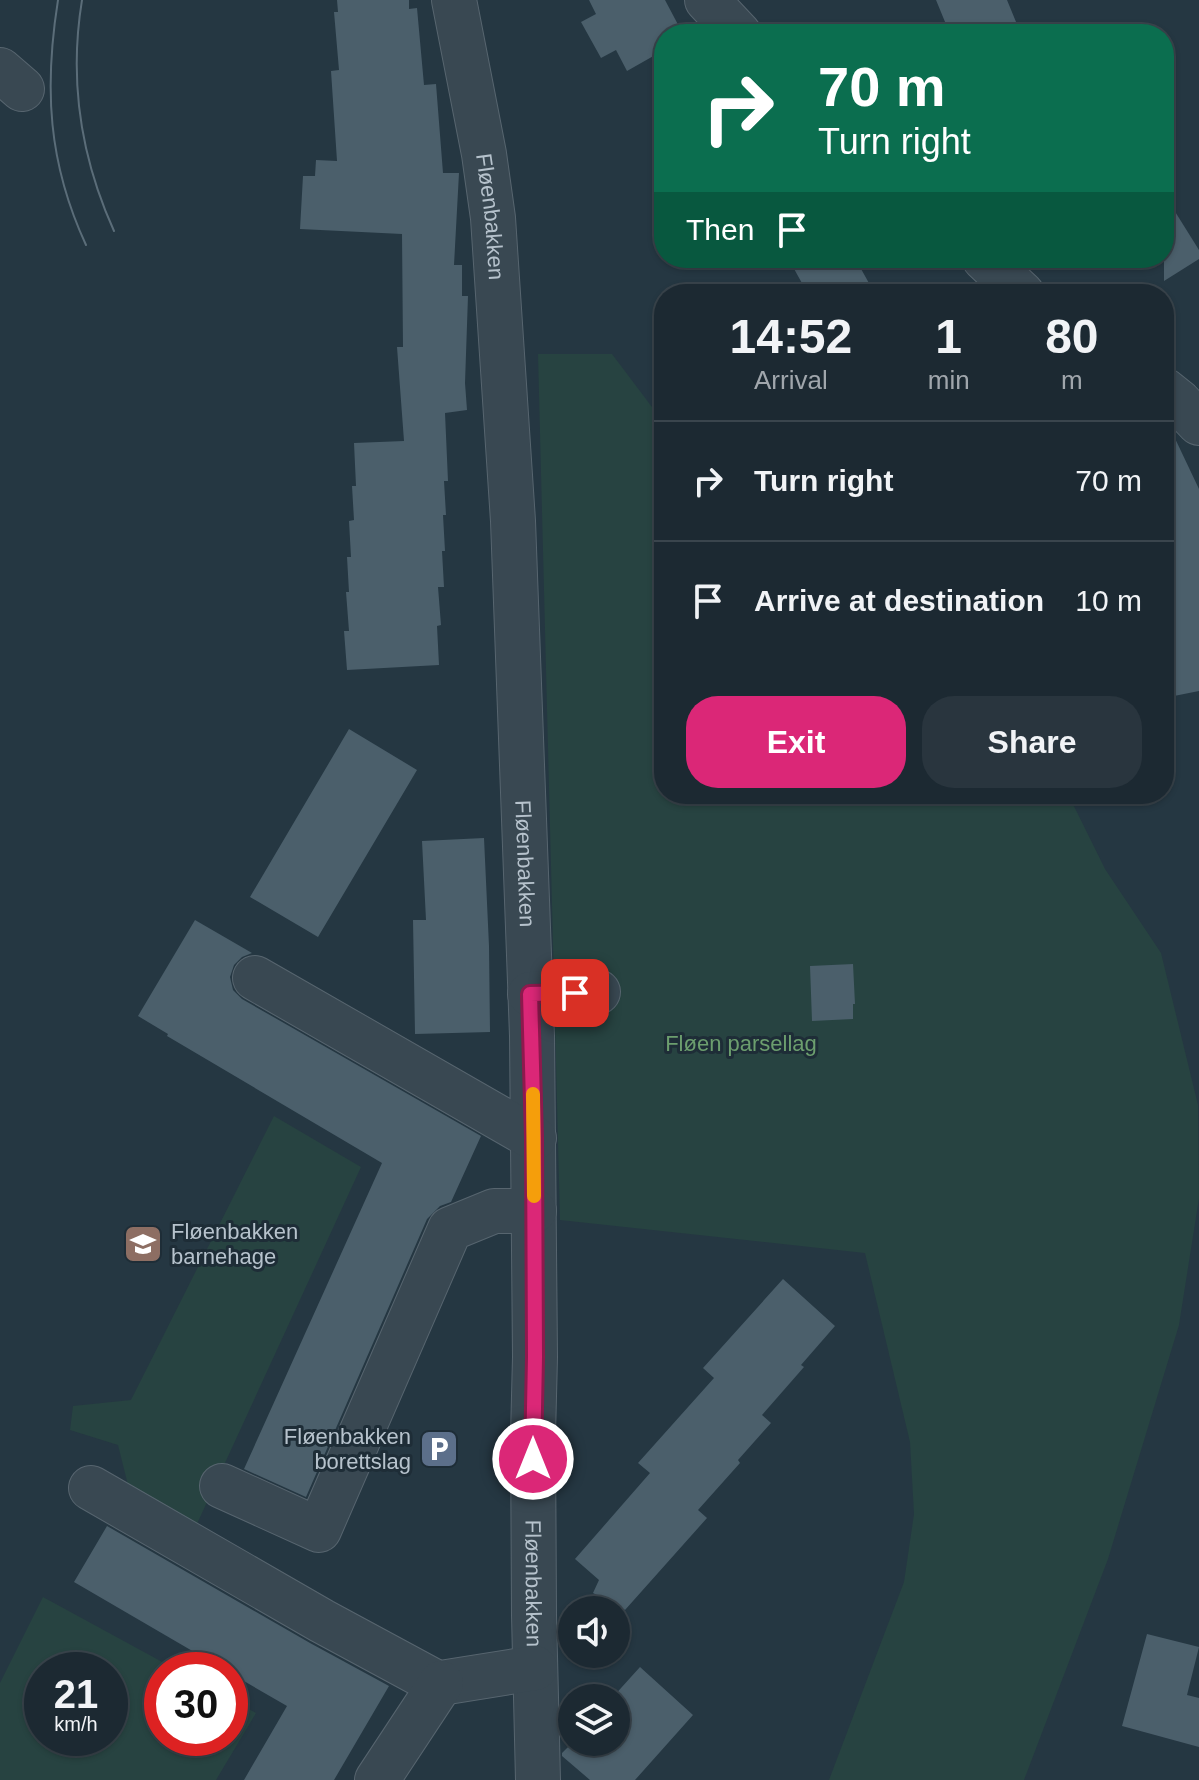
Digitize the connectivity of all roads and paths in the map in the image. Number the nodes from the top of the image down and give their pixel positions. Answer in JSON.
{"nodes":[{"id":1,"x":454,"y":0,"type":"edge"},
{"id":2,"x":707,"y":0,"type":"edge"},
{"id":3,"x":730,"y":24,"type":"edge"},
{"id":4,"x":995,"y":268,"type":"edge"},
{"id":5,"x":1011,"y":284,"type":"edge"},
{"id":6,"x":1174,"y":398,"type":"edge"},
{"id":7,"x":1199,"y":423,"type":"edge"},
{"id":8,"x":255,"y":978,"type":"dead end"},
{"id":9,"x":598,"y":992,"type":"dead end"},
{"id":10,"x":530,"y":994,"type":"junction"},
{"id":11,"x":534,"y":1138,"type":"junction"},
{"id":12,"x":534,"y":1211,"type":"junction"},
{"id":13,"x":222,"y":1486,"type":"dead end"},
{"id":14,"x":91,"y":1488,"type":"dead end"},
{"id":15,"x":535,"y":1668,"type":"junction"},
{"id":16,"x":441,"y":1683,"type":"junction"},
{"id":17,"x":377,"y":1780,"type":"edge"},
{"id":18,"x":538,"y":1780,"type":"edge"}],
"edges":[{"from":1,"to":10,"type":"street","name":"Fløenbakken"},
{"from":2,"to":3,"type":"street"},
{"from":4,"to":5,"type":"street"},
{"from":6,"to":7,"type":"street"},
{"from":8,"to":11,"type":"street"},
{"from":9,"to":10,"type":"street"},
{"from":10,"to":11,"type":"street","name":"Fløenbakken"},
{"from":11,"to":12,"type":"street","name":"Fløenbakken"},
{"from":12,"to":13,"type":"street"},
{"from":12,"to":15,"type":"street","name":"Fløenbakken"},
{"from":14,"to":16,"type":"street"},
{"from":15,"to":16,"type":"street"},
{"from":15,"to":18,"type":"street","name":"Fløenbakken"},
{"from":16,"to":17,"type":"street"}]}
